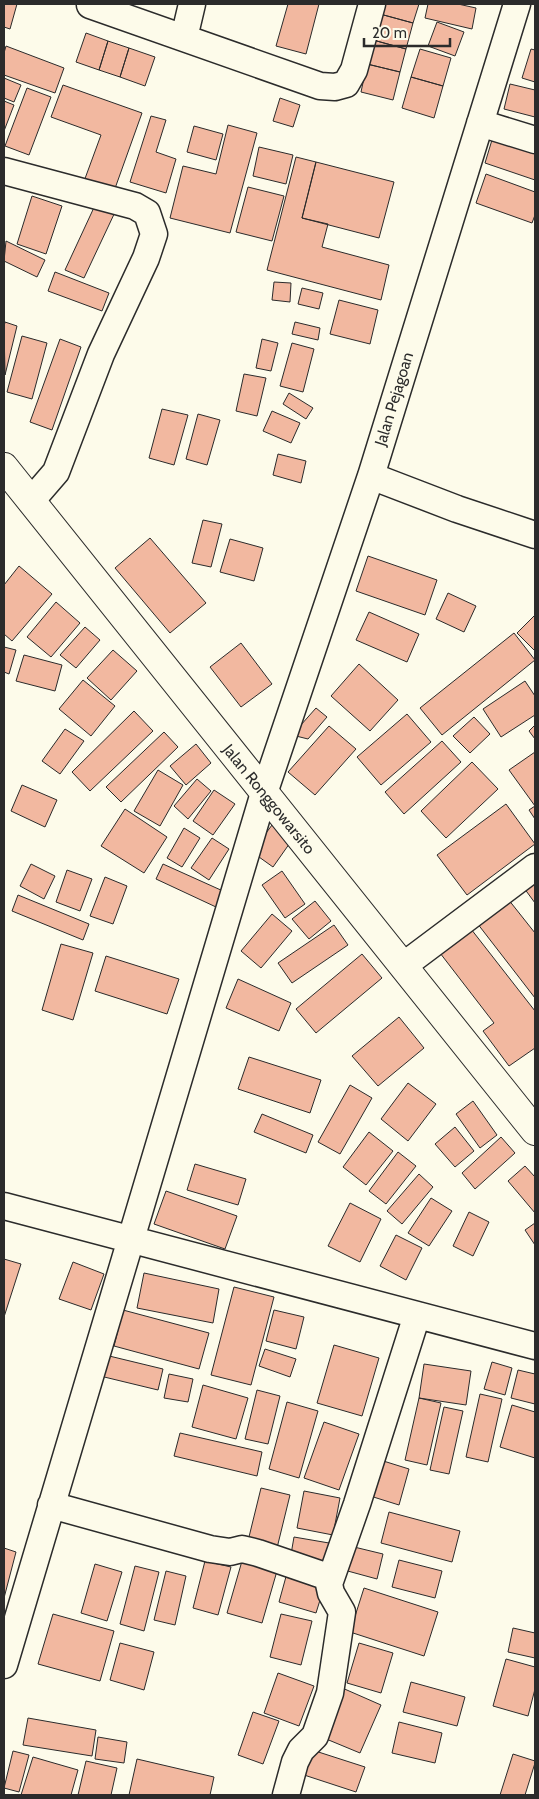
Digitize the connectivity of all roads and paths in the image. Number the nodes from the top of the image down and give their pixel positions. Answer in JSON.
{"nodes":[{"id":1,"x":192,"y":4,"type":"edge"},
{"id":2,"x":372,"y":4,"type":"edge"},
{"id":3,"x":518,"y":4,"type":"edge"},
{"id":4,"x":90,"y":5,"type":"edge"},
{"id":5,"x":184,"y":38,"type":"junction"},
{"id":6,"x":480,"y":123,"type":"junction"},
{"id":7,"x":535,"y":140,"type":"edge"},
{"id":8,"x":4,"y":171,"type":"edge"},
{"id":9,"x":4,"y":467,"type":"edge"},
{"id":10,"x":371,"y":476,"type":"junction"},
{"id":11,"x":31,"y":501,"type":"junction"},
{"id":12,"x":535,"y":535,"type":"edge"},
{"id":13,"x":264,"y":793,"type":"junction"},
{"id":14,"x":535,"y":867,"type":"edge"},
{"id":15,"x":403,"y":966,"type":"junction"},
{"id":16,"x":535,"y":1131,"type":"edge"},
{"id":17,"x":4,"y":1206,"type":"edge"},
{"id":18,"x":130,"y":1239,"type":"junction"},
{"id":19,"x":417,"y":1315,"type":"junction"},
{"id":20,"x":535,"y":1346,"type":"edge"},
{"id":21,"x":51,"y":1505,"type":"junction"},
{"id":22,"x":331,"y":1578,"type":"junction"},
{"id":23,"x":4,"y":1665,"type":"edge"},
{"id":24,"x":286,"y":1795,"type":"edge"}],
"edges":[{"from":1,"to":5,"type":"street"},
{"from":2,"to":5,"type":"street"},
{"from":3,"to":6,"type":"street","name":"Jalan Pejagoan"},
{"from":4,"to":5,"type":"street"},
{"from":6,"to":7,"type":"street"},
{"from":6,"to":10,"type":"street","name":"Jalan Pejagoan"},
{"from":8,"to":11,"type":"street"},
{"from":9,"to":11,"type":"main road","name":"Jalan Ronggowarsito"},
{"from":10,"to":12,"type":"street"},
{"from":10,"to":13,"type":"street","name":"Jalan Pejagoan"},
{"from":11,"to":13,"type":"main road","name":"Jalan Ronggowarsito"},
{"from":13,"to":15,"type":"main road","name":"Jalan Ronggowarsito"},
{"from":13,"to":18,"type":"street","name":"Jalan Pejagoan"},
{"from":14,"to":15,"type":"street"},
{"from":15,"to":16,"type":"main road","name":"Jalan Ronggowarsito"},
{"from":17,"to":18,"type":"street"},
{"from":18,"to":19,"type":"street"},
{"from":18,"to":21,"type":"street","name":"Jalan Pejagoan"},
{"from":19,"to":20,"type":"street"},
{"from":19,"to":22,"type":"street"},
{"from":21,"to":22,"type":"street"},
{"from":21,"to":23,"type":"street","name":"Jalan Pejagoan"},
{"from":22,"to":24,"type":"street"}]}
